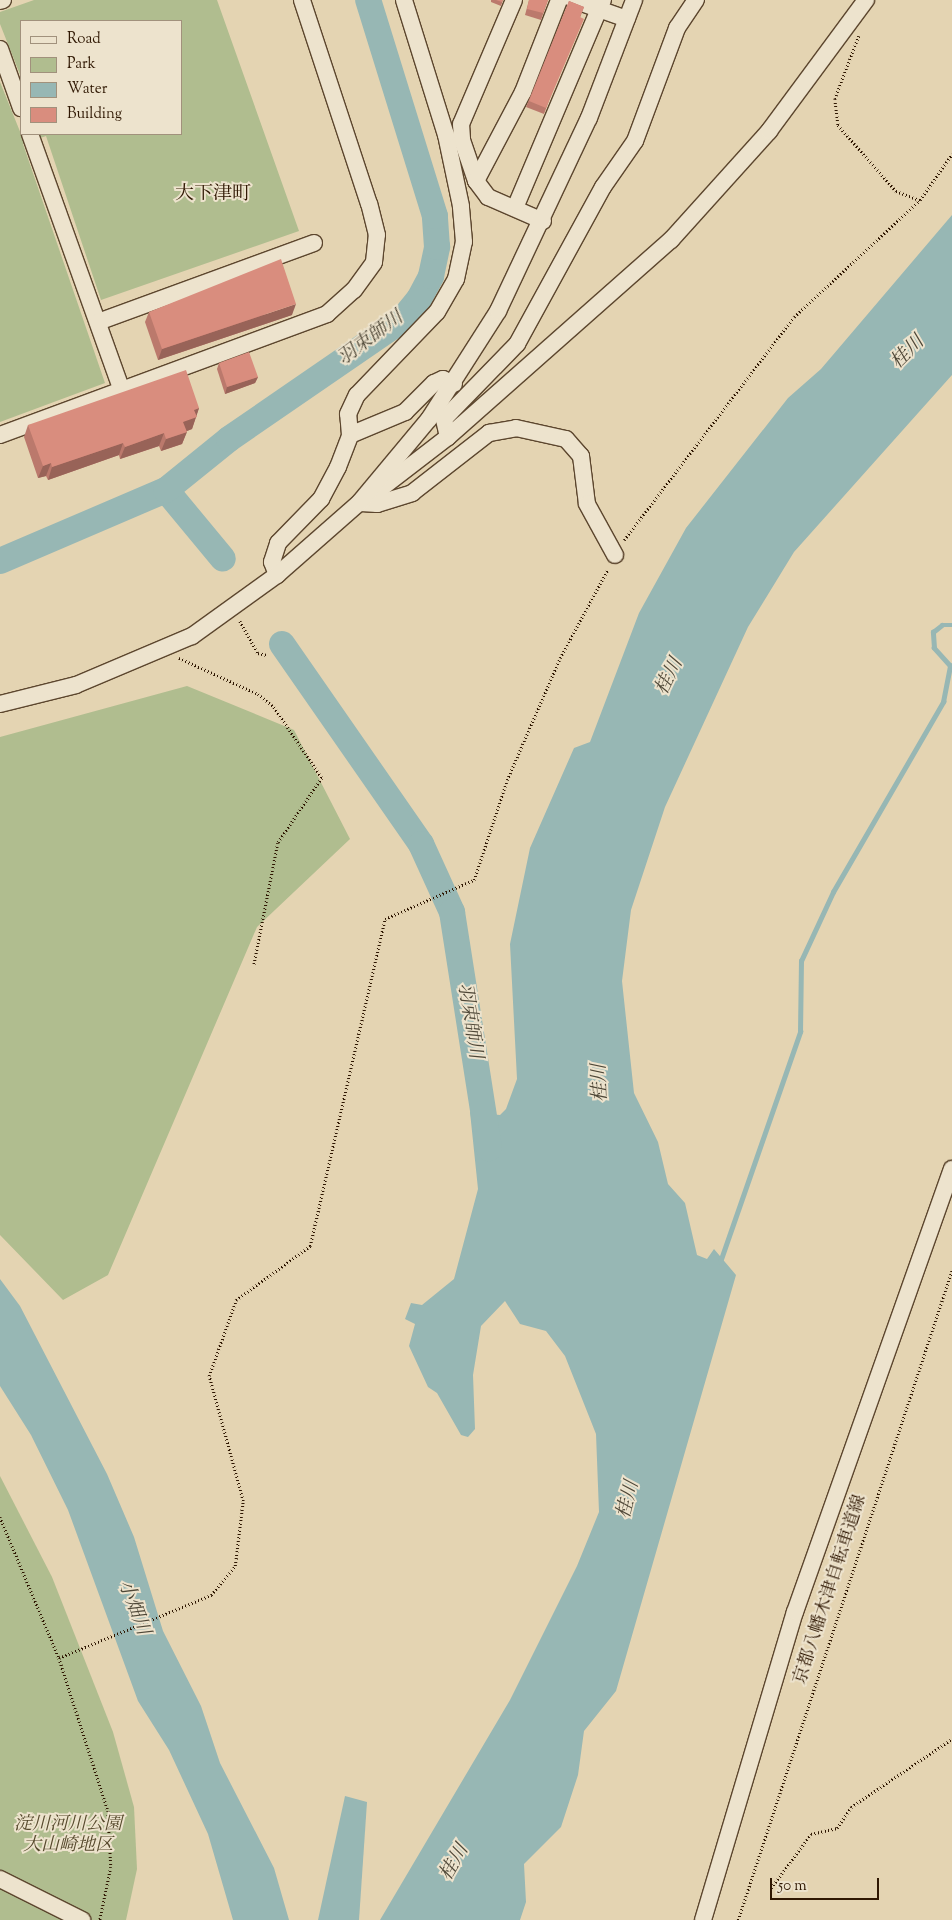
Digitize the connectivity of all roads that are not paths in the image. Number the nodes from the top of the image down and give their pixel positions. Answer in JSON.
{"nodes":[{"id":1,"x":302,"y":0,"type":"edge"},
{"id":2,"x":404,"y":0,"type":"edge"},
{"id":3,"x":514,"y":0,"type":"edge"},
{"id":4,"x":559,"y":0,"type":"edge"},
{"id":5,"x":573,"y":0,"type":"edge"},
{"id":6,"x":634,"y":0,"type":"edge"},
{"id":7,"x":696,"y":0,"type":"edge"},
{"id":8,"x":866,"y":0,"type":"edge"},
{"id":9,"x":601,"y":5,"type":"edge"},
{"id":10,"x":627,"y":19,"type":"junction"},
{"id":11,"x":0,"y":49,"type":"edge"},
{"id":12,"x":20,"y":105,"type":"edge"},
{"id":13,"x":30,"y":135,"type":"edge"},
{"id":14,"x":476,"y":181,"type":"junction"},
{"id":15,"x":515,"y":208,"type":"junction"},
{"id":16,"x":543,"y":221,"type":"junction"},
{"id":17,"x":314,"y":243,"type":"dead end"},
{"id":18,"x":98,"y":322,"type":"junction"},
{"id":19,"x":454,"y":384,"type":"junction"},
{"id":20,"x":122,"y":391,"type":"junction"},
{"id":21,"x":0,"y":435,"type":"edge"},
{"id":22,"x":350,"y":435,"type":"junction"},
{"id":23,"x":448,"y":438,"type":"junction"},
{"id":24,"x":359,"y":503,"type":"junction"},
{"id":25,"x":616,"y":555,"type":"road end"},
{"id":26,"x":277,"y":576,"type":"junction"},
{"id":27,"x":0,"y":704,"type":"edge"},
{"id":28,"x":952,"y":1169,"type":"edge"},
{"id":29,"x":0,"y":1879,"type":"edge"},
{"id":30,"x":82,"y":1920,"type":"edge"},
{"id":31,"x":703,"y":1920,"type":"edge"}],
"edges":[{"from":1,"to":20,"type":"street"},
{"from":2,"to":22,"type":"street"},
{"from":3,"to":14,"type":"street"},
{"from":4,"to":14,"type":"street"},
{"from":5,"to":9,"type":"street"},
{"from":6,"to":10,"type":"street"},
{"from":7,"to":23,"type":"street"},
{"from":8,"to":23,"type":"street"},
{"from":9,"to":10,"type":"street"},
{"from":9,"to":15,"type":"street"},
{"from":10,"to":16,"type":"street"},
{"from":11,"to":12,"type":"street"},
{"from":13,"to":18,"type":"street"},
{"from":14,"to":15,"type":"street"},
{"from":15,"to":16,"type":"street"},
{"from":16,"to":19,"type":"street"},
{"from":17,"to":18,"type":"street"},
{"from":18,"to":20,"type":"street"},
{"from":19,"to":22,"type":"street"},
{"from":19,"to":24,"type":"street"},
{"from":20,"to":21,"type":"street"},
{"from":22,"to":26,"type":"street"},
{"from":23,"to":24,"type":"street"},
{"from":24,"to":25,"type":"street"},
{"from":24,"to":26,"type":"street"},
{"from":26,"to":27,"type":"street"},
{"from":28,"to":31,"type":"street"},
{"from":29,"to":30,"type":"street"}]}
